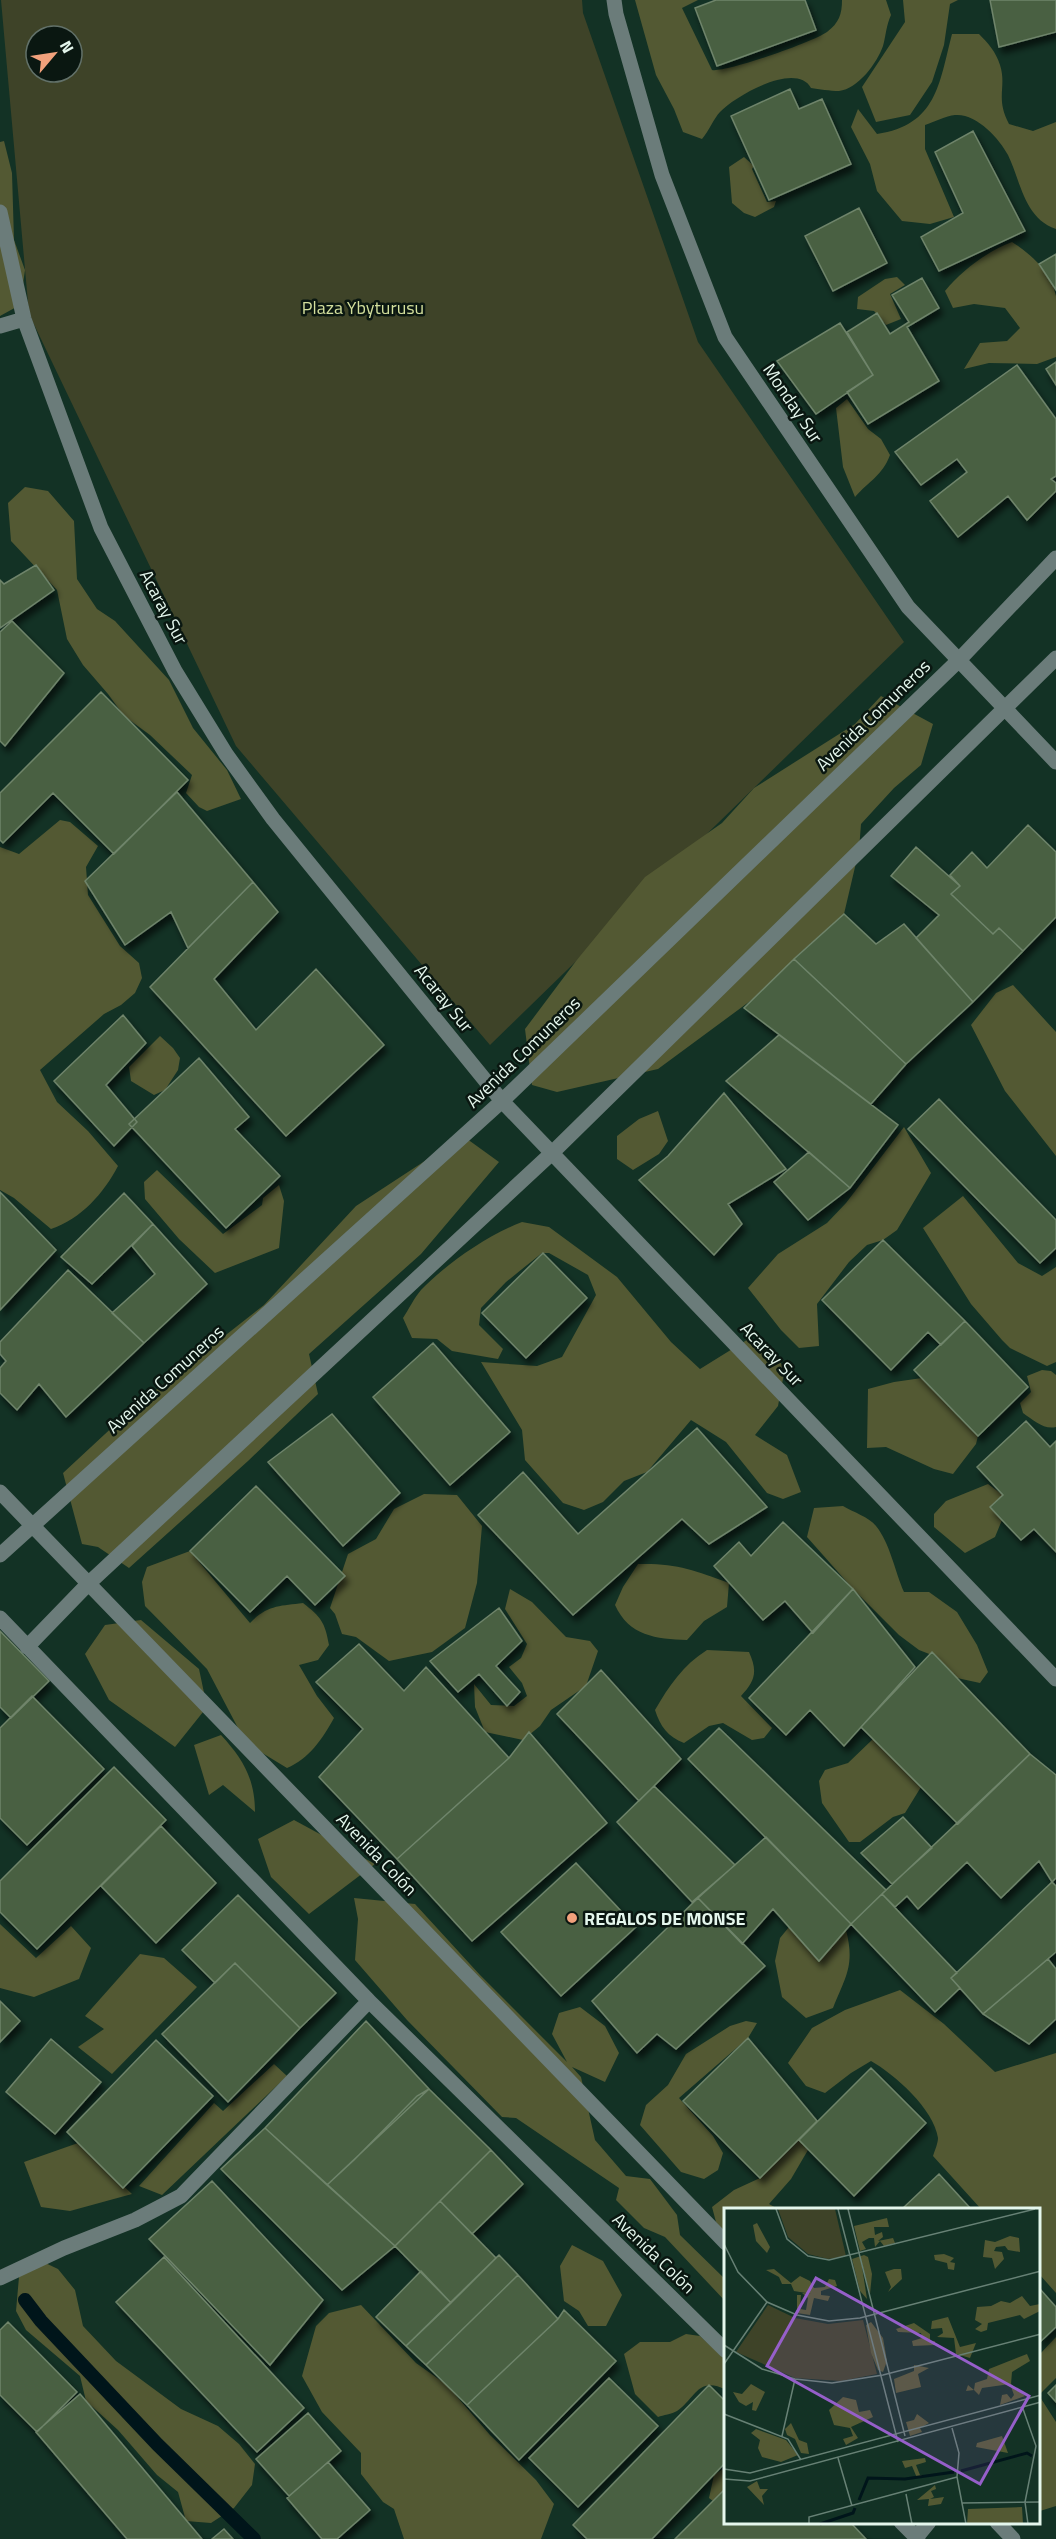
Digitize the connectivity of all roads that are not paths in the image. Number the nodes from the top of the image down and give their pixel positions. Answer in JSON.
{"nodes":[{"id":1,"x":614,"y":0,"type":"edge"},
{"id":2,"x":0,"y":212,"type":"edge"},
{"id":3,"x":24,"y":319,"type":"junction"},
{"id":4,"x":0,"y":326,"type":"edge"},
{"id":5,"x":1056,"y":558,"type":"edge"},
{"id":6,"x":1056,"y":658,"type":"edge"},
{"id":7,"x":958,"y":661,"type":"junction"},
{"id":8,"x":1004,"y":707,"type":"junction"},
{"id":9,"x":1056,"y":762,"type":"edge"},
{"id":10,"x":502,"y":1101,"type":"junction"},
{"id":11,"x":553,"y":1152,"type":"junction"},
{"id":12,"x":0,"y":1492,"type":"edge"},
{"id":13,"x":32,"y":1526,"type":"junction"},
{"id":14,"x":0,"y":1556,"type":"edge"},
{"id":15,"x":88,"y":1584,"type":"junction"},
{"id":16,"x":0,"y":1618,"type":"edge"},
{"id":17,"x":27,"y":1647,"type":"junction"},
{"id":18,"x":1056,"y":1679,"type":"edge"},
{"id":19,"x":369,"y":2001,"type":"junction"},
{"id":20,"x":724,"y":2241,"type":"edge"},
{"id":21,"x":0,"y":2278,"type":"edge"},
{"id":22,"x":724,"y":2349,"type":"edge"},
{"id":23,"x":902,"y":2524,"type":"edge"},
{"id":24,"x":928,"y":2524,"type":"edge"},
{"id":25,"x":998,"y":2524,"type":"edge"},
{"id":26,"x":916,"y":2538,"type":"edge"},
{"id":27,"x":1013,"y":2539,"type":"edge"}],
"edges":[{"from":1,"to":7,"type":"street","name":"Monday Sur"},
{"from":2,"to":3,"type":"street","name":"Acaray Sur"},
{"from":3,"to":4,"type":"street"},
{"from":3,"to":10,"type":"street","name":"Acaray Sur"},
{"from":5,"to":7,"type":"street","name":"Avenida Comuneros"},
{"from":6,"to":8,"type":"street"},
{"from":7,"to":8,"type":"street","name":"Monday Sur"},
{"from":7,"to":10,"type":"street","name":"Avenida Comuneros"},
{"from":8,"to":9,"type":"street","name":"Monday Sur"},
{"from":8,"to":11,"type":"street"},
{"from":10,"to":11,"type":"street","name":"Acaray Sur"},
{"from":10,"to":13,"type":"street","name":"Avenida Comuneros"},
{"from":11,"to":15,"type":"street"},
{"from":11,"to":18,"type":"street","name":"Acaray Sur"},
{"from":12,"to":13,"type":"street","name":"Avenida Colón"},
{"from":13,"to":14,"type":"street","name":"Avenida Comuneros"},
{"from":13,"to":15,"type":"street","name":"Avenida Colón"},
{"from":15,"to":17,"type":"street"},
{"from":15,"to":20,"type":"street","name":"Avenida Colón"},
{"from":16,"to":17,"type":"street","name":"Avenida Colón"},
{"from":17,"to":19,"type":"street","name":"Avenida Colón"},
{"from":19,"to":21,"type":"street"},
{"from":19,"to":22,"type":"street","name":"Avenida Colón"},
{"from":23,"to":26,"type":"street"},
{"from":24,"to":26,"type":"street"},
{"from":25,"to":27,"type":"street"}]}
